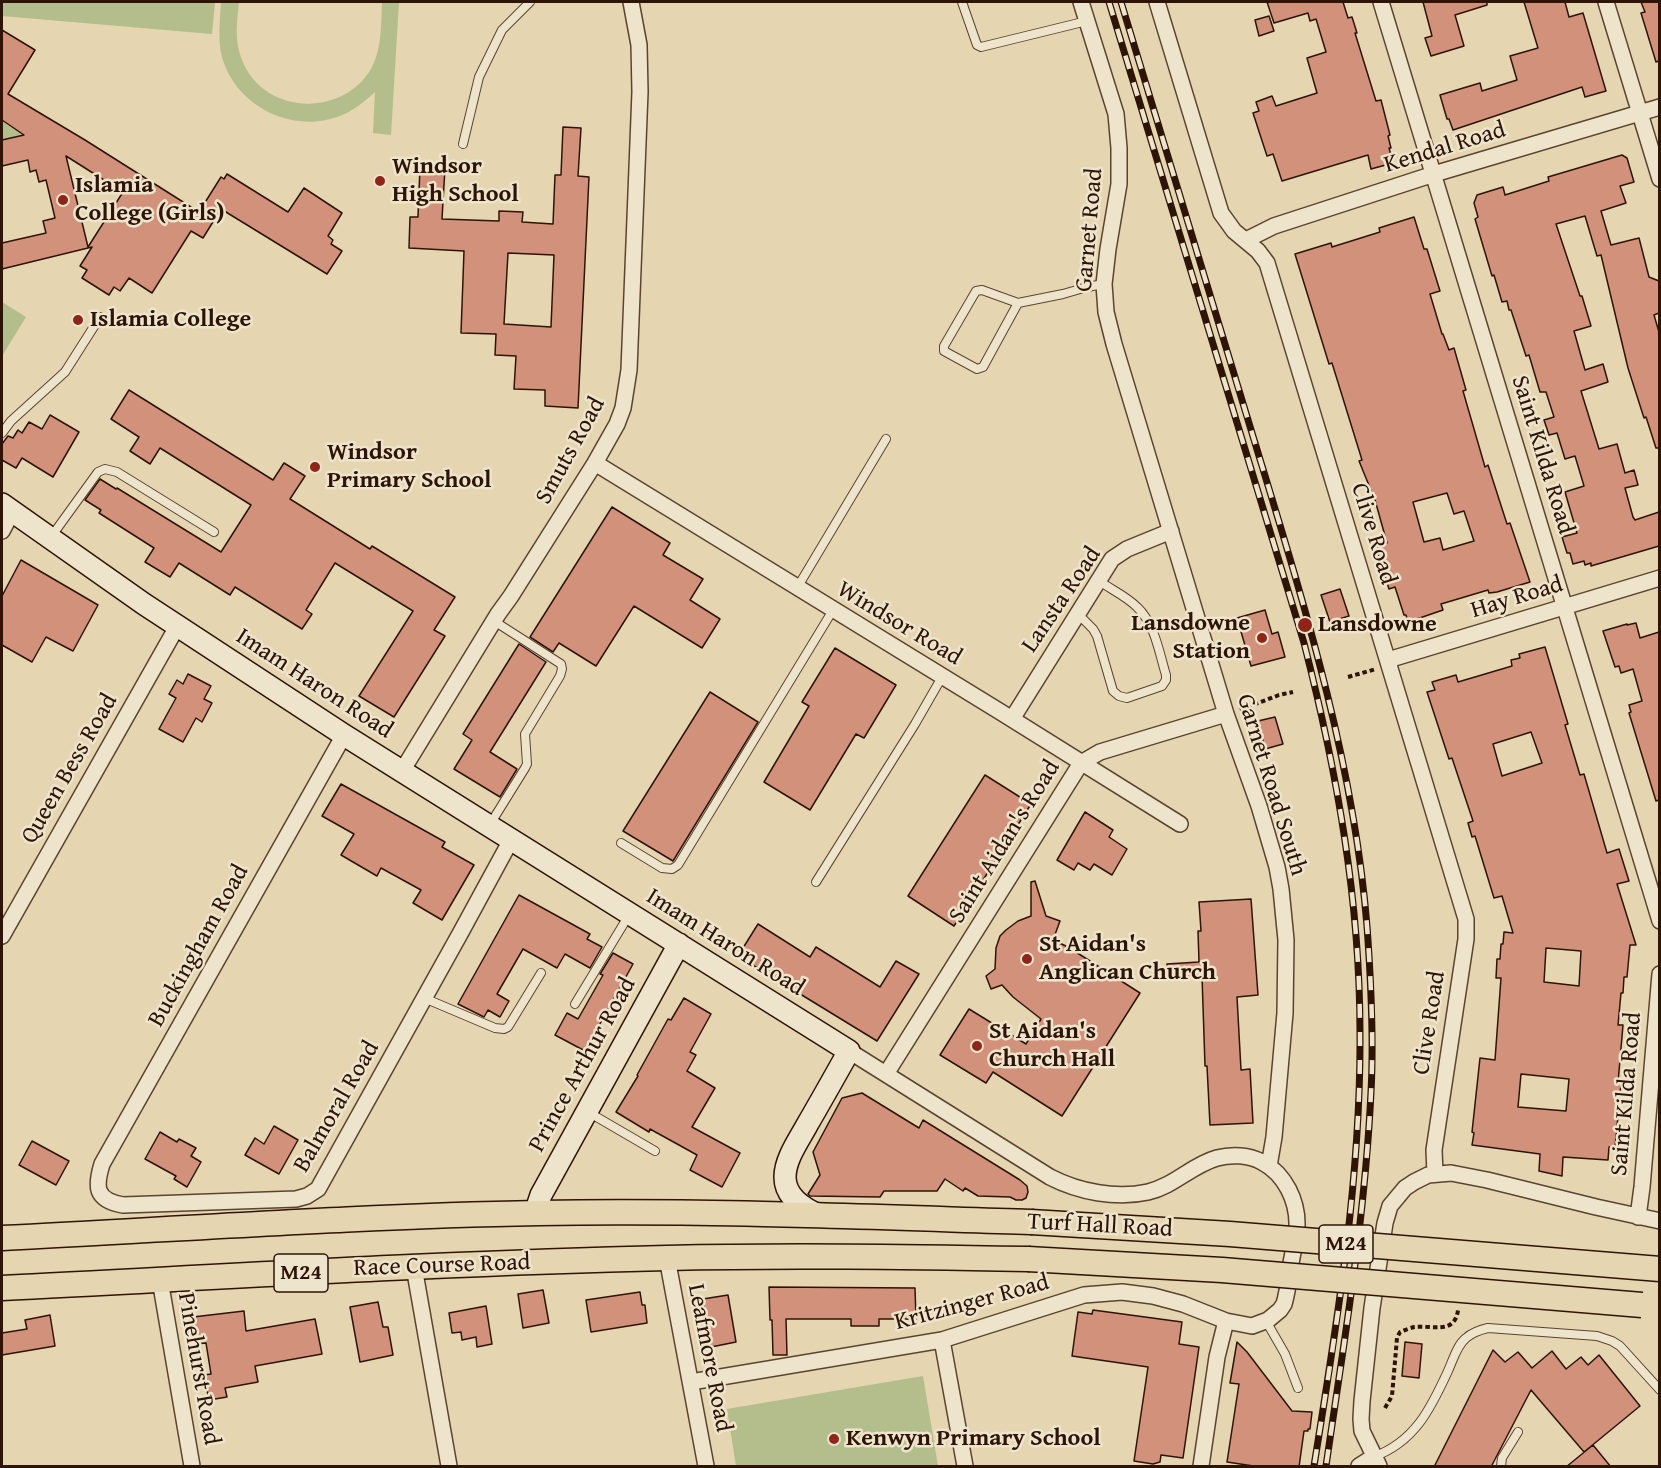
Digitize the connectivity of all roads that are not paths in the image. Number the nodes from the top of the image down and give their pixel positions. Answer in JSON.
{"nodes":[{"id":1,"x":530,"y":2,"type":"edge"},
{"id":2,"x":631,"y":2,"type":"edge"},
{"id":3,"x":962,"y":2,"type":"edge"},
{"id":4,"x":1081,"y":2,"type":"edge"},
{"id":5,"x":1156,"y":2,"type":"edge"},
{"id":6,"x":1381,"y":2,"type":"edge"},
{"id":7,"x":1606,"y":2,"type":"edge"},
{"id":8,"x":1087,"y":21,"type":"junction"},
{"id":9,"x":1659,"y":107,"type":"edge"},
{"id":10,"x":1639,"y":113,"type":"junction"},
{"id":11,"x":463,"y":144,"type":"dead end"},
{"id":12,"x":1434,"y":174,"type":"junction"},
{"id":13,"x":1659,"y":179,"type":"edge"},
{"id":14,"x":1246,"y":240,"type":"junction"},
{"id":15,"x":1104,"y":284,"type":"junction"},
{"id":16,"x":1018,"y":303,"type":"junction"},
{"id":17,"x":100,"y":317,"type":"dead end"},
{"id":18,"x":2,"y":433,"type":"edge"},
{"id":19,"x":886,"y":439,"type":"dead end"},
{"id":20,"x":595,"y":463,"type":"junction"},
{"id":21,"x":7,"y":508,"type":"edge"},
{"id":22,"x":2,"y":531,"type":"edge"},
{"id":23,"x":1171,"y":531,"type":"junction"},
{"id":24,"x":214,"y":532,"type":"dead end"},
{"id":25,"x":50,"y":538,"type":"junction"},
{"id":26,"x":1659,"y":578,"type":"edge"},
{"id":27,"x":1098,"y":580,"type":"junction"},
{"id":28,"x":797,"y":588,"type":"junction"},
{"id":29,"x":1564,"y":607,"type":"junction"},
{"id":30,"x":833,"y":610,"type":"junction"},
{"id":31,"x":1077,"y":614,"type":"junction"},
{"id":32,"x":494,"y":621,"type":"junction"},
{"id":33,"x":178,"y":625,"type":"junction"},
{"id":34,"x":1382,"y":664,"type":"junction"},
{"id":35,"x":942,"y":677,"type":"junction"},
{"id":36,"x":1226,"y":714,"type":"junction"},
{"id":37,"x":1012,"y":719,"type":"junction"},
{"id":38,"x":344,"y":735,"type":"junction"},
{"id":39,"x":1081,"y":763,"type":"junction"},
{"id":40,"x":402,"y":771,"type":"junction"},
{"id":41,"x":1180,"y":824,"type":"dead end"},
{"id":42,"x":489,"y":826,"type":"junction"},
{"id":43,"x":511,"y":840,"type":"junction"},
{"id":44,"x":621,"y":843,"type":"dead end"},
{"id":45,"x":816,"y":882,"type":"dead end"},
{"id":46,"x":630,"y":913,"type":"junction"},
{"id":47,"x":1659,"y":921,"type":"edge"},
{"id":48,"x":2,"y":936,"type":"edge"},
{"id":49,"x":679,"y":944,"type":"junction"},
{"id":50,"x":541,"y":973,"type":"dead end"},
{"id":51,"x":1659,"y":974,"type":"edge"},
{"id":52,"x":424,"y":998,"type":"junction"},
{"id":53,"x":575,"y":1004,"type":"dead end"},
{"id":54,"x":849,"y":1052,"type":"junction"},
{"id":55,"x":886,"y":1074,"type":"junction"},
{"id":56,"x":587,"y":1112,"type":"junction"},
{"id":57,"x":655,"y":1150,"type":"dead end"},
{"id":58,"x":1269,"y":1166,"type":"junction"},
{"id":59,"x":1435,"y":1174,"type":"junction"},
{"id":60,"x":97,"y":1180,"type":"joint"},
{"id":61,"x":538,"y":1213,"type":"junction"},
{"id":62,"x":822,"y":1216,"type":"junction"},
{"id":63,"x":1638,"y":1217,"type":"junction"},
{"id":64,"x":1659,"y":1221,"type":"edge"},
{"id":65,"x":2,"y":1238,"type":"edge"},
{"id":66,"x":666,"y":1258,"type":"junction"},
{"id":67,"x":414,"y":1267,"type":"junction"},
{"id":68,"x":1659,"y":1269,"type":"edge"},
{"id":69,"x":160,"y":1280,"type":"junction"},
{"id":70,"x":2,"y":1288,"type":"edge"},
{"id":71,"x":1651,"y":1306,"type":"edge"},
{"id":72,"x":1266,"y":1321,"type":"junction"},
{"id":73,"x":1226,"y":1322,"type":"junction"},
{"id":74,"x":942,"y":1340,"type":"junction"},
{"id":75,"x":691,"y":1382,"type":"junction"},
{"id":76,"x":1298,"y":1388,"type":"dead end"},
{"id":77,"x":1659,"y":1390,"type":"edge"},
{"id":78,"x":1518,"y":1432,"type":"dead end"},
{"id":79,"x":1376,"y":1462,"type":"edge"},
{"id":80,"x":192,"y":1467,"type":"edge"},
{"id":81,"x":449,"y":1467,"type":"edge"},
{"id":82,"x":706,"y":1467,"type":"edge"},
{"id":83,"x":965,"y":1467,"type":"edge"},
{"id":84,"x":1201,"y":1467,"type":"edge"},
{"id":85,"x":1359,"y":1467,"type":"edge"},
{"id":86,"x":1501,"y":1467,"type":"edge"}],
"edges":[{"from":1,"to":11,"type":"lane"},
{"from":2,"to":20,"type":"street","name":"Smuts Road"},
{"from":3,"to":8,"type":"lane"},
{"from":4,"to":8,"type":"street","name":"Garnet Road"},
{"from":5,"to":14,"type":"street","name":"Clive Road"},
{"from":6,"to":12,"type":"street","name":"Saint Kilda Road"},
{"from":7,"to":10,"type":"street"},
{"from":8,"to":15,"type":"street","name":"Garnet Road"},
{"from":9,"to":10,"type":"street","name":"Kendal Road"},
{"from":10,"to":12,"type":"street","name":"Kendal Road"},
{"from":10,"to":13,"type":"street"},
{"from":12,"to":14,"type":"street","name":"Kendal Road"},
{"from":12,"to":29,"type":"street","name":"Saint Kilda Road"},
{"from":14,"to":34,"type":"street","name":"Clive Road"},
{"from":15,"to":16,"type":"lane"},
{"from":15,"to":23,"type":"street","name":"Garnet Road"},
{"from":16,"to":16,"type":"lane"},
{"from":17,"to":18,"type":"lane"},
{"from":19,"to":28,"type":"lane"},
{"from":20,"to":28,"type":"street","name":"Windsor Road"},
{"from":20,"to":32,"type":"street","name":"Smuts Road"},
{"from":21,"to":22,"type":"street"},
{"from":21,"to":25,"type":"street","name":"Imam Haron Road"},
{"from":23,"to":27,"type":"street","name":"Lansta Road"},
{"from":23,"to":36,"type":"street","name":"Garnet Road South"},
{"from":24,"to":25,"type":"lane"},
{"from":25,"to":33,"type":"street","name":"Imam Haron Road"},
{"from":26,"to":29,"type":"street","name":"Hay Road"},
{"from":27,"to":31,"type":"street","name":"Lansta Road"},
{"from":27,"to":31,"type":"lane"},
{"from":28,"to":30,"type":"street","name":"Windsor Road"},
{"from":29,"to":34,"type":"street","name":"Hay Road"},
{"from":29,"to":47,"type":"street","name":"Saint Kilda Road"},
{"from":30,"to":35,"type":"street","name":"Windsor Road"},
{"from":30,"to":44,"type":"lane"},
{"from":31,"to":37,"type":"street","name":"Lansta Road"},
{"from":32,"to":40,"type":"street","name":"Smuts Road"},
{"from":32,"to":42,"type":"lane"},
{"from":33,"to":38,"type":"street","name":"Imam Haron Road"},
{"from":33,"to":48,"type":"street","name":"Queen Bess Road"},
{"from":34,"to":59,"type":"street","name":"Clive Road"},
{"from":35,"to":37,"type":"street","name":"Windsor Road"},
{"from":35,"to":45,"type":"lane"},
{"from":36,"to":39,"type":"street","name":"Saint Aidan's Road"},
{"from":36,"to":58,"type":"street","name":"Garnet Road South"},
{"from":37,"to":39,"type":"street","name":"Windsor Road"},
{"from":38,"to":40,"type":"street","name":"Imam Haron Road"},
{"from":38,"to":60,"type":"street","name":"Buckingham Road"},
{"from":39,"to":41,"type":"street","name":"Windsor Road"},
{"from":39,"to":55,"type":"street","name":"Saint Aidan's Road"},
{"from":40,"to":42,"type":"street","name":"Imam Haron Road"},
{"from":42,"to":43,"type":"street","name":"Imam Haron Road"},
{"from":43,"to":46,"type":"street","name":"Imam Haron Road"},
{"from":43,"to":52,"type":"street","name":"Balmoral Road"},
{"from":46,"to":49,"type":"street","name":"Imam Haron Road"},
{"from":46,"to":53,"type":"lane"},
{"from":49,"to":54,"type":"street","name":"Imam Haron Road"},
{"from":49,"to":56,"type":"street","name":"Prince Arthur Road"},
{"from":50,"to":52,"type":"lane"},
{"from":51,"to":63,"type":"street","name":"Saint Kilda Road"},
{"from":52,"to":60,"type":"street","name":"Balmoral Road"},
{"from":54,"to":55,"type":"street","name":"Imam Haron Road"},
{"from":54,"to":62,"type":"street"},
{"from":55,"to":58,"type":"street","name":"Imam Haron Road"},
{"from":56,"to":57,"type":"lane"},
{"from":56,"to":61,"type":"street","name":"Prince Arthur Road"},
{"from":58,"to":72,"type":"street"},
{"from":59,"to":63,"type":"street"},
{"from":59,"to":79,"type":"street"},
{"from":61,"to":62,"type":"main road","name":"Turf Hall Road","number":"M24"},
{"from":61,"to":65,"type":"main road","name":"Race Course Road","number":"M24"},
{"from":62,"to":68,"type":"main road","name":"Turf Hall Road","number":"M24","bridge":true},
{"from":63,"to":64,"type":"street"},
{"from":66,"to":67,"type":"main road","name":"Race Course Road","number":"M24"},
{"from":66,"to":71,"type":"main road","name":"Turf Hall Road","number":"M24","bridge":true},
{"from":66,"to":75,"type":"street","name":"Leafmore Road"},
{"from":67,"to":69,"type":"main road","name":"Race Course Road","number":"M24"},
{"from":67,"to":81,"type":"street"},
{"from":69,"to":70,"type":"main road","name":"Race Course Road","number":"M24"},
{"from":69,"to":80,"type":"street","name":"Pinehurst Road"},
{"from":72,"to":73,"type":"street"},
{"from":72,"to":76,"type":"lane"},
{"from":73,"to":74,"type":"street","name":"Kritzinger Road"},
{"from":73,"to":84,"type":"street"},
{"from":74,"to":75,"type":"street","name":"Kritzinger Road"},
{"from":74,"to":83,"type":"street"},
{"from":75,"to":82,"type":"street","name":"Leafmore Road"},
{"from":77,"to":79,"type":"lane"},
{"from":78,"to":86,"type":"lane"},
{"from":79,"to":85,"type":"street"}]}
